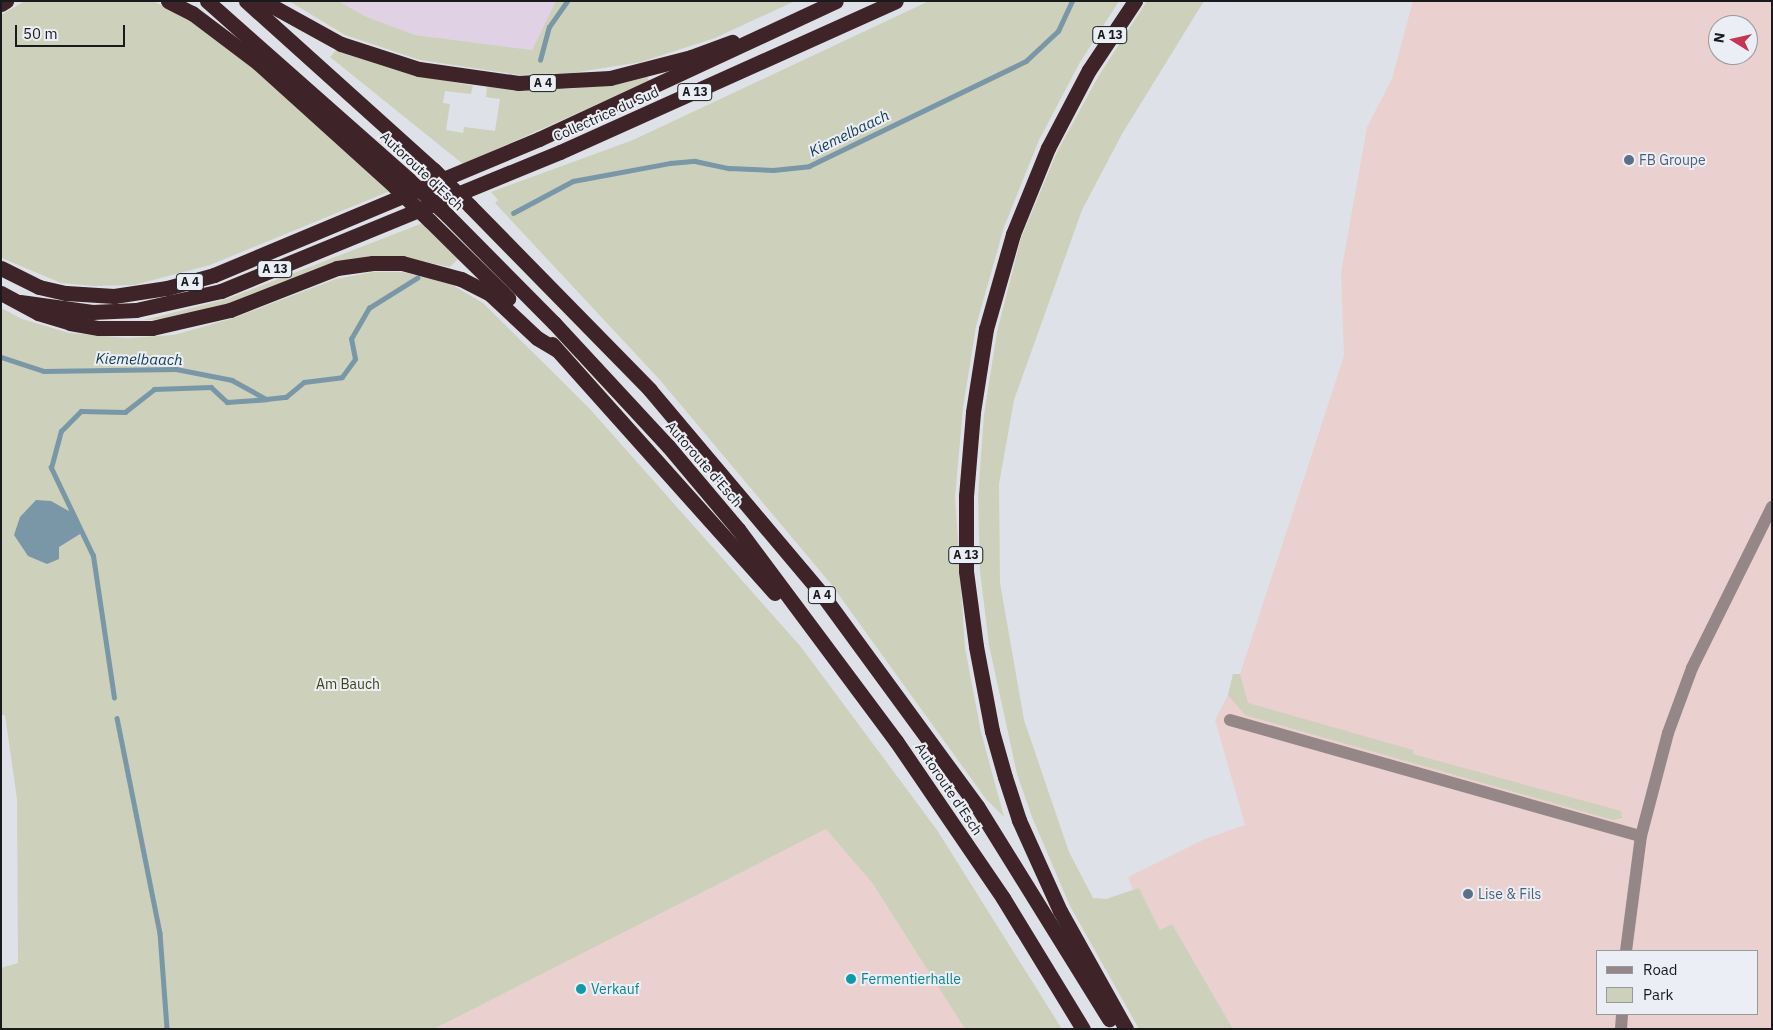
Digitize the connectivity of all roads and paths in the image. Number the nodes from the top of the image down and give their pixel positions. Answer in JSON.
{"nodes":[{"id":1,"x":6,"y":1,"type":"edge"},
{"id":2,"x":168,"y":1,"type":"edge"},
{"id":3,"x":207,"y":1,"type":"edge"},
{"id":4,"x":246,"y":1,"type":"edge"},
{"id":5,"x":263,"y":1,"type":"edge"},
{"id":6,"x":825,"y":1,"type":"edge"},
{"id":7,"x":836,"y":1,"type":"edge"},
{"id":8,"x":896,"y":1,"type":"edge"},
{"id":9,"x":1134,"y":1,"type":"edge"},
{"id":10,"x":1,"y":4,"type":"edge"},
{"id":11,"x":1,"y":268,"type":"edge"},
{"id":12,"x":1,"y":293,"type":"edge"},
{"id":13,"x":20,"y":302,"type":"junction"},
{"id":14,"x":556,"y":350,"type":"junction"},
{"id":15,"x":1772,"y":507,"type":"edge"},
{"id":16,"x":832,"y":654,"type":"junction"},
{"id":17,"x":1230,"y":720,"type":"dead end"},
{"id":18,"x":1641,"y":836,"type":"junction"},
{"id":19,"x":1626,"y":950,"type":"edge"},
{"id":20,"x":1622,"y":1015,"type":"edge"},
{"id":21,"x":1083,"y":1029,"type":"edge"},
{"id":22,"x":1115,"y":1029,"type":"edge"},
{"id":23,"x":1126,"y":1029,"type":"edge"},
{"id":24,"x":1621,"y":1029,"type":"edge"}],
"edges":[{"from":1,"to":10,"type":"highway"},
{"from":2,"to":14,"type":"highway","number":"A 4","bridge":true},
{"from":3,"to":16,"type":"highway","name":"Autoroute d'Esch","number":"A 4","bridge":true},
{"from":4,"to":22,"type":"highway","name":"Autoroute d'Esch","number":"A 4","bridge":true},
{"from":5,"to":6,"type":"highway","number":"A 4"},
{"from":7,"to":11,"type":"highway","number":"A 4"},
{"from":8,"to":13,"type":"highway","name":"Collectrice du Sud","number":"A 13"},
{"from":9,"to":23,"type":"highway","number":"A 13"},
{"from":12,"to":13,"type":"highway","number":"A 4"},
{"from":13,"to":14,"type":"highway","number":"A 4"},
{"from":14,"to":16,"type":"highway","number":"A 4"},
{"from":15,"to":18,"type":"street"},
{"from":16,"to":21,"type":"highway","name":"Autoroute d'Esch","number":"A 4"},
{"from":17,"to":18,"type":"street"},
{"from":18,"to":19,"type":"street"},
{"from":20,"to":24,"type":"street"}]}
